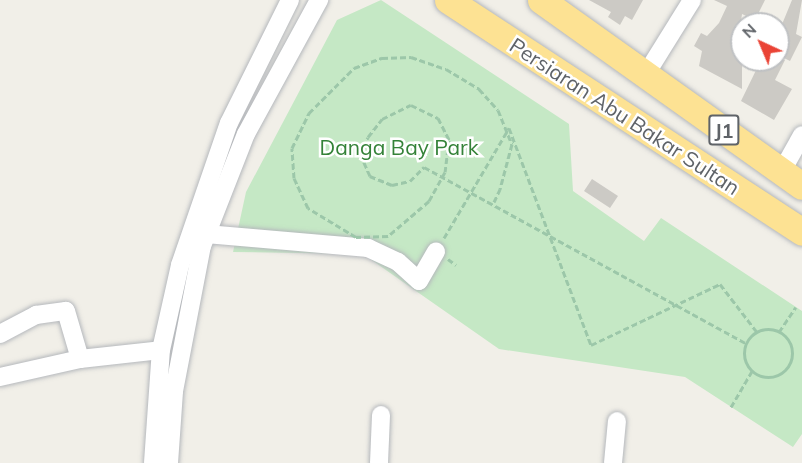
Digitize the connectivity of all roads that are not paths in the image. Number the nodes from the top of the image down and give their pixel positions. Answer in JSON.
{"nodes":[{"id":1,"x":290,"y":0,"type":"edge"},
{"id":2,"x":319,"y":0,"type":"edge"},
{"id":3,"x":447,"y":0,"type":"edge"},
{"id":4,"x":541,"y":0,"type":"edge"},
{"id":5,"x":692,"y":0,"type":"edge"},
{"id":6,"x":646,"y":74,"type":"junction"},
{"id":7,"x":802,"y":135,"type":"edge"},
{"id":8,"x":684,"y":155,"type":"junction"},
{"id":9,"x":792,"y":178,"type":"edge"},
{"id":10,"x":802,"y":232,"type":"edge"},
{"id":11,"x":206,"y":234,"type":"junction"},
{"id":12,"x":802,"y":247,"type":"edge"},
{"id":13,"x":436,"y":252,"type":"road end"},
{"id":14,"x":0,"y":334,"type":"edge"},
{"id":15,"x":161,"y":350,"type":"junction"},
{"id":16,"x":80,"y":359,"type":"junction"},
{"id":17,"x":0,"y":377,"type":"edge"},
{"id":18,"x":381,"y":415,"type":"dead end"},
{"id":19,"x":617,"y":421,"type":"dead end"},
{"id":20,"x":153,"y":463,"type":"edge"},
{"id":21,"x":170,"y":463,"type":"edge"},
{"id":22,"x":379,"y":463,"type":"edge"},
{"id":23,"x":614,"y":463,"type":"edge"}],
"edges":[{"from":1,"to":15,"type":"street"},
{"from":2,"to":11,"type":"street"},
{"from":3,"to":8,"type":"highway","name":"Persiaran Abu Bakar Sultan","number":"J1"},
{"from":4,"to":6,"type":"highway","name":"Persiaran Abu Bakar Sultan","number":"J1"},
{"from":5,"to":6,"type":"street"},
{"from":6,"to":9,"type":"highway","name":"Persiaran Abu Bakar Sultan","number":"J1"},
{"from":7,"to":9,"type":"street"},
{"from":8,"to":10,"type":"highway","name":"Persiaran Abu Bakar Sultan","number":"J1"},
{"from":8,"to":12,"type":"street"},
{"from":11,"to":13,"type":"street"},
{"from":11,"to":21,"type":"street"},
{"from":14,"to":16,"type":"street"},
{"from":15,"to":16,"type":"street"},
{"from":15,"to":20,"type":"street"},
{"from":16,"to":17,"type":"street"},
{"from":18,"to":22,"type":"street"},
{"from":19,"to":23,"type":"street"}]}
